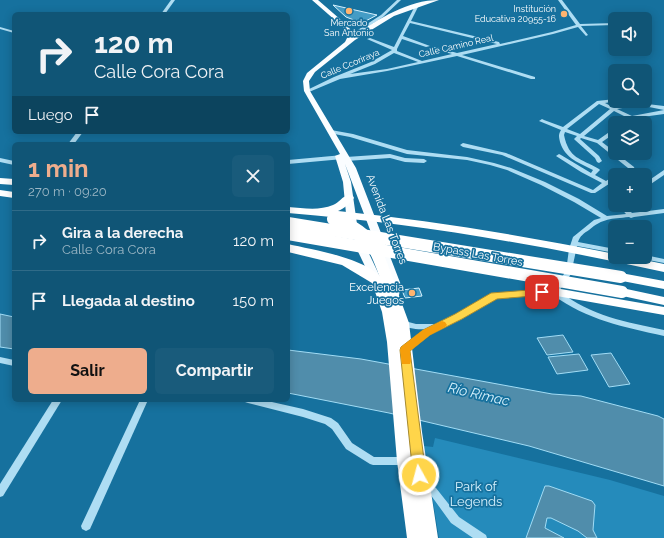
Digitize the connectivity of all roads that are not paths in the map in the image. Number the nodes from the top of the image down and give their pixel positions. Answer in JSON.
{"nodes":[{"id":1,"x":173,"y":0,"type":"edge"},
{"id":2,"x":315,"y":0,"type":"edge"},
{"id":3,"x":319,"y":0,"type":"edge"},
{"id":4,"x":399,"y":0,"type":"edge"},
{"id":5,"x":436,"y":0,"type":"edge"},
{"id":6,"x":560,"y":0,"type":"edge"},
{"id":7,"x":417,"y":5,"type":"junction"},
{"id":8,"x":164,"y":12,"type":"edge"},
{"id":9,"x":338,"y":20,"type":"junction"},
{"id":10,"x":408,"y":22,"type":"junction"},
{"id":11,"x":608,"y":24,"type":"edge"},
{"id":12,"x":579,"y":25,"type":"junction"},
{"id":13,"x":366,"y":27,"type":"junction"},
{"id":14,"x":0,"y":28,"type":"edge"},
{"id":15,"x":583,"y":30,"type":"junction"},
{"id":16,"x":12,"y":31,"type":"edge"},
{"id":17,"x":561,"y":31,"type":"junction"},
{"id":18,"x":348,"y":34,"type":"junction"},
{"id":19,"x":586,"y":34,"type":"dead end"},
{"id":20,"x":401,"y":37,"type":"junction"},
{"id":21,"x":369,"y":39,"type":"dead end"},
{"id":22,"x":500,"y":44,"type":"junction"},
{"id":23,"x":428,"y":46,"type":"dead end"},
{"id":24,"x":436,"y":48,"type":"dead end"},
{"id":25,"x":395,"y":50,"type":"junction"},
{"id":26,"x":456,"y":54,"type":"junction"},
{"id":27,"x":423,"y":62,"type":"junction"},
{"id":28,"x":336,"y":78,"type":"junction"},
{"id":29,"x":533,"y":78,"type":"dead end"},
{"id":30,"x":307,"y":91,"type":"junction"},
{"id":31,"x":608,"y":101,"type":"edge"},
{"id":32,"x":599,"y":102,"type":"junction"},
{"id":33,"x":652,"y":105,"type":"edge"},
{"id":34,"x":664,"y":108,"type":"edge"},
{"id":35,"x":612,"y":109,"type":"junction"},
{"id":36,"x":664,"y":112,"type":"edge"},
{"id":37,"x":628,"y":116,"type":"edge"},
{"id":38,"x":643,"y":116,"type":"edge"},
{"id":39,"x":542,"y":120,"type":"dead end"},
{"id":40,"x":564,"y":129,"type":"junction"},
{"id":41,"x":331,"y":132,"type":"junction"},
{"id":42,"x":608,"y":135,"type":"edge"},
{"id":43,"x":580,"y":136,"type":"junction"},
{"id":44,"x":599,"y":142,"type":"junction"},
{"id":45,"x":463,"y":145,"type":"dead end"},
{"id":46,"x":559,"y":156,"type":"dead end"},
{"id":47,"x":344,"y":157,"type":"junction"},
{"id":48,"x":0,"y":160,"type":"edge"},
{"id":49,"x":424,"y":161,"type":"dead end"},
{"id":50,"x":599,"y":161,"type":"dead end"},
{"id":51,"x":290,"y":162,"type":"edge"},
{"id":52,"x":12,"y":163,"type":"edge"},
{"id":53,"x":631,"y":168,"type":"edge"},
{"id":54,"x":664,"y":172,"type":"edge"},
{"id":55,"x":592,"y":175,"type":"junction"},
{"id":56,"x":0,"y":181,"type":"edge"},
{"id":57,"x":652,"y":181,"type":"edge"},
{"id":58,"x":12,"y":182,"type":"edge"},
{"id":59,"x":606,"y":183,"type":"joint"},
{"id":60,"x":0,"y":193,"type":"edge"},
{"id":61,"x":12,"y":195,"type":"edge"},
{"id":62,"x":349,"y":198,"type":"junction"},
{"id":63,"x":290,"y":210,"type":"edge"},
{"id":64,"x":664,"y":211,"type":"edge"},
{"id":65,"x":319,"y":212,"type":"junction"},
{"id":66,"x":627,"y":212,"type":"edge"},
{"id":67,"x":290,"y":214,"type":"edge"},
{"id":68,"x":631,"y":216,"type":"junction"},
{"id":69,"x":369,"y":217,"type":"junction"},
{"id":70,"x":606,"y":218,"type":"junction"},
{"id":71,"x":351,"y":219,"type":"junction"},
{"id":72,"x":290,"y":223,"type":"edge"},
{"id":73,"x":290,"y":234,"type":"edge"},
{"id":74,"x":573,"y":246,"type":"junction"},
{"id":75,"x":290,"y":248,"type":"edge"},
{"id":76,"x":300,"y":250,"type":"junction"},
{"id":77,"x":608,"y":250,"type":"edge"},
{"id":78,"x":652,"y":258,"type":"edge"},
{"id":79,"x":664,"y":261,"type":"edge"},
{"id":80,"x":664,"y":268,"type":"edge"},
{"id":81,"x":382,"y":282,"type":"junction"},
{"id":82,"x":664,"y":285,"type":"edge"},
{"id":83,"x":555,"y":292,"type":"junction"},
{"id":84,"x":394,"y":297,"type":"junction"},
{"id":85,"x":664,"y":301,"type":"edge"},
{"id":86,"x":664,"y":311,"type":"edge"},
{"id":87,"x":396,"y":322,"type":"junction"},
{"id":88,"x":439,"y":326,"type":"junction"},
{"id":89,"x":664,"y":333,"type":"edge"},
{"id":90,"x":402,"y":352,"type":"junction"},
{"id":91,"x":0,"y":360,"type":"edge"},
{"id":92,"x":12,"y":363,"type":"edge"},
{"id":93,"x":57,"y":402,"type":"edge"},
{"id":94,"x":143,"y":402,"type":"edge"},
{"id":95,"x":256,"y":402,"type":"edge"},
{"id":96,"x":408,"y":432,"type":"junction"},
{"id":97,"x":405,"y":461,"type":"junction"},
{"id":98,"x":432,"y":491,"type":"dead end"},
{"id":99,"x":0,"y":493,"type":"edge"},
{"id":100,"x":86,"y":526,"type":"dead end"},
{"id":101,"x":416,"y":538,"type":"edge"},
{"id":102,"x":429,"y":538,"type":"edge"},
{"id":103,"x":482,"y":538,"type":"edge"}],
"edges":[{"from":1,"to":8,"type":"street"},
{"from":2,"to":9,"type":"main road"},
{"from":3,"to":9,"type":"main road"},
{"from":4,"to":13,"type":"street"},
{"from":5,"to":7,"type":"main road"},
{"from":6,"to":12,"type":"street"},
{"from":7,"to":10,"type":"street","name":"Calle Ccoriraya"},
{"from":7,"to":13,"type":"main road"},
{"from":9,"to":18,"type":"main road"},
{"from":10,"to":20,"type":"street","name":"Calle Ccoriraya"},
{"from":10,"to":22,"type":"street"},
{"from":11,"to":12,"type":"street","name":"Calle Camino Real"},
{"from":12,"to":15,"type":"street"},
{"from":12,"to":17,"type":"street","name":"Calle Camino Real"},
{"from":13,"to":18,"type":"main road"},
{"from":13,"to":18,"type":"main road"},
{"from":13,"to":18,"type":"main road"},
{"from":14,"to":16,"type":"street"},
{"from":15,"to":17,"type":"street"},
{"from":15,"to":19,"type":"street"},
{"from":17,"to":22,"type":"street","name":"Calle Camino Real"},
{"from":18,"to":30,"type":"main road"},
{"from":18,"to":47,"type":"main road","name":"Avenida Las Torres"},
{"from":20,"to":23,"type":"street"},
{"from":20,"to":25,"type":"street","name":"Calle Ccoriraya"},
{"from":21,"to":25,"type":"street"},
{"from":22,"to":26,"type":"street","name":"Calle Camino Real"},
{"from":24,"to":26,"type":"street"},
{"from":25,"to":27,"type":"street"},
{"from":25,"to":28,"type":"street","name":"Calle Ccoriraya"},
{"from":26,"to":27,"type":"street","name":"Calle Camino Real"},
{"from":26,"to":29,"type":"street"},
{"from":27,"to":28,"type":"street","name":"Calle Camino Real"},
{"from":28,"to":30,"type":"street","name":"Calle Ccoriraya"},
{"from":30,"to":41,"type":"main road","name":"Avenida Las Torres"},
{"from":31,"to":32,"type":"street"},
{"from":32,"to":35,"type":"street"},
{"from":32,"to":40,"type":"street"},
{"from":33,"to":34,"type":"street"},
{"from":34,"to":35,"type":"street"},
{"from":35,"to":37,"type":"street"},
{"from":35,"to":43,"type":"street"},
{"from":36,"to":38,"type":"street"},
{"from":39,"to":40,"type":"street"},
{"from":40,"to":43,"type":"street"},
{"from":40,"to":55,"type":"street"},
{"from":41,"to":47,"type":"main road","name":"Avenida Las Torres"},
{"from":41,"to":70,"type":"street"},
{"from":42,"to":44,"type":"street"},
{"from":43,"to":44,"type":"street"},
{"from":43,"to":50,"type":"street"},
{"from":44,"to":53,"type":"street"},
{"from":45,"to":59,"type":"street"},
{"from":46,"to":55,"type":"street"},
{"from":47,"to":49,"type":"street"},
{"from":47,"to":51,"type":"street"},
{"from":47,"to":62,"type":"main road","name":"Avenida Las Torres"},
{"from":47,"to":69,"type":"main road","name":"Avenida Las Torres"},
{"from":48,"to":52,"type":"street"},
{"from":54,"to":57,"type":"street"},
{"from":55,"to":59,"type":"street"},
{"from":56,"to":58,"type":"highway"},
{"from":60,"to":61,"type":"highway"},
{"from":62,"to":65,"type":"highway"},
{"from":62,"to":71,"type":"main road","name":"Avenida Las Torres"},
{"from":63,"to":65,"type":"highway"},
{"from":64,"to":68,"type":"street"},
{"from":65,"to":71,"type":"highway"},
{"from":66,"to":68,"type":"street"},
{"from":67,"to":81,"type":"highway","bridge":true},
{"from":68,"to":70,"type":"street"},
{"from":69,"to":71,"type":"highway"},
{"from":69,"to":74,"type":"highway"},
{"from":69,"to":84,"type":"main road","name":"Avenida Las Torres"},
{"from":70,"to":74,"type":"street"},
{"from":71,"to":76,"type":"highway"},
{"from":71,"to":81,"type":"main road","name":"Avenida Las Torres"},
{"from":72,"to":82,"type":"highway","name":"Bypass Las Torres","bridge":true},
{"from":73,"to":85,"type":"highway","name":"Bypass Las Torres","bridge":true},
{"from":74,"to":77,"type":"street"},
{"from":74,"to":80,"type":"highway"},
{"from":74,"to":83,"type":"street"},
{"from":75,"to":76,"type":"highway"},
{"from":76,"to":81,"type":"highway"},
{"from":78,"to":79,"type":"street"},
{"from":81,"to":84,"type":"highway"},
{"from":81,"to":87,"type":"highway","name":"Avenida Las Torres"},
{"from":83,"to":86,"type":"highway"},
{"from":83,"to":88,"type":"street"},
{"from":83,"to":89,"type":"street"},
{"from":84,"to":87,"type":"highway","name":"Avenida Las Torres"},
{"from":87,"to":88,"type":"street"},
{"from":87,"to":90,"type":"highway","name":"Avenida Las Torres"},
{"from":88,"to":90,"type":"street"},
{"from":90,"to":96,"type":"highway","name":"Avenida Las Torres"},
{"from":91,"to":92,"type":"street"},
{"from":93,"to":99,"type":"street"},
{"from":94,"to":100,"type":"street"},
{"from":95,"to":97,"type":"street"},
{"from":96,"to":97,"type":"highway","name":"Avenida Las Torres"},
{"from":96,"to":102,"type":"highway","name":"Avenida Las Torres"},
{"from":97,"to":101,"type":"highway","name":"Avenida Las Torres"},
{"from":98,"to":103,"type":"street"}]}
